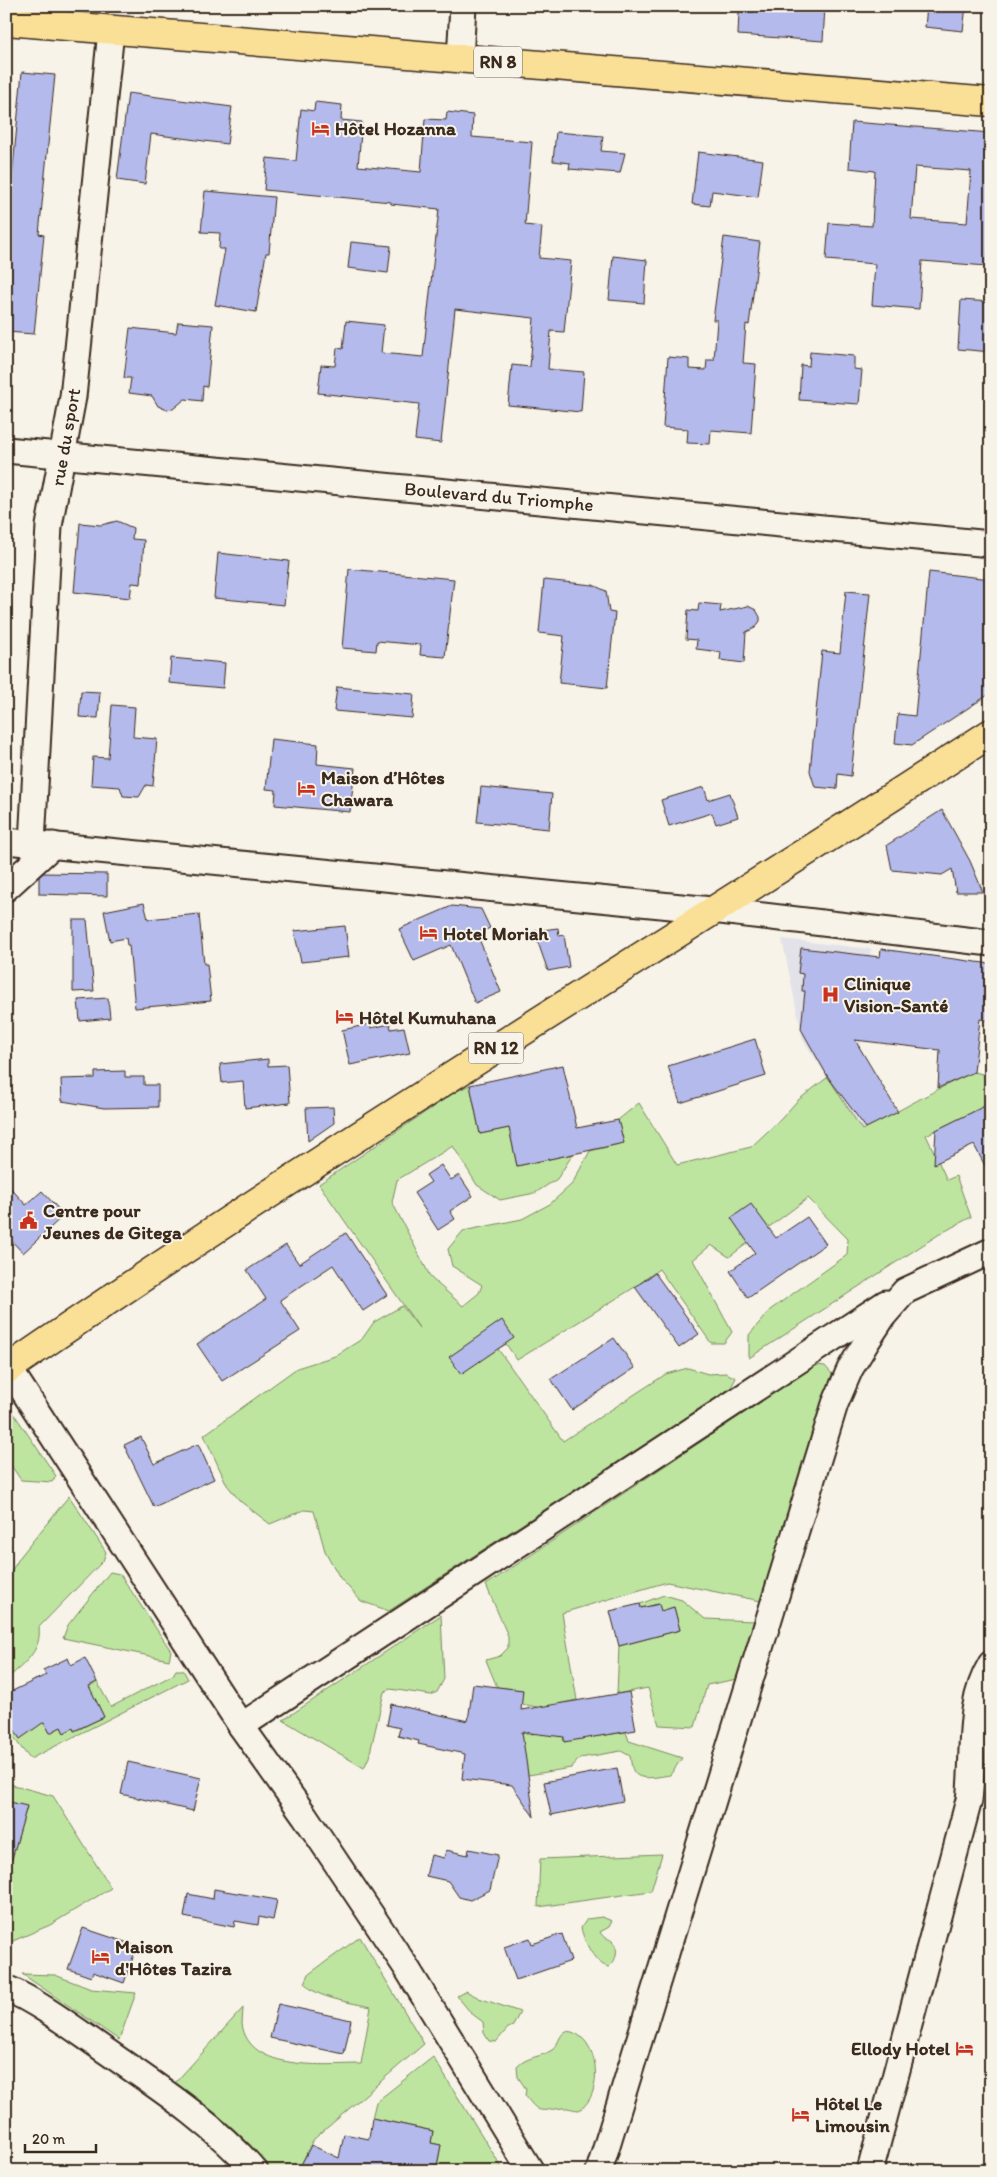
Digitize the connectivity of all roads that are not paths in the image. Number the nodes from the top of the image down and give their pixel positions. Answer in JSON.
{"nodes":[{"id":1,"x":463,"y":6,"type":"edge"},
{"id":2,"x":6,"y":8,"type":"edge"},
{"id":3,"x":6,"y":20,"type":"edge"},
{"id":4,"x":43,"y":24,"type":"junction"},
{"id":5,"x":111,"y":31,"type":"junction"},
{"id":6,"x":460,"y":58,"type":"junction"},
{"id":7,"x":991,"y":102,"type":"edge"},
{"id":8,"x":6,"y":450,"type":"edge"},
{"id":9,"x":62,"y":454,"type":"junction"},
{"id":10,"x":991,"y":544,"type":"edge"},
{"id":11,"x":991,"y":733,"type":"edge"},
{"id":12,"x":6,"y":841,"type":"edge"},
{"id":13,"x":42,"y":844,"type":"junction"},
{"id":14,"x":6,"y":888,"type":"edge"},
{"id":15,"x":712,"y":910,"type":"junction"},
{"id":16,"x":991,"y":943,"type":"edge"},
{"id":17,"x":991,"y":1251,"type":"edge"},
{"id":18,"x":905,"y":1291,"type":"junction"},
{"id":19,"x":7,"y":1367,"type":"edge"},
{"id":20,"x":991,"y":1664,"type":"edge"},
{"id":21,"x":241,"y":1726,"type":"junction"},
{"id":22,"x":6,"y":1988,"type":"edge"},
{"id":23,"x":255,"y":2171,"type":"edge"},
{"id":24,"x":531,"y":2171,"type":"edge"},
{"id":25,"x":599,"y":2171,"type":"edge"},
{"id":26,"x":870,"y":2171,"type":"edge"}],
"edges":[{"from":1,"to":6,"type":"street"},
{"from":2,"to":4,"type":"street"},
{"from":3,"to":4,"type":"main road","number":"RN 8"},
{"from":4,"to":5,"type":"main road","number":"RN 8"},
{"from":5,"to":6,"type":"main road","number":"RN 8"},
{"from":5,"to":9,"type":"street","name":"rue du sport"},
{"from":6,"to":7,"type":"main road","number":"RN 8"},
{"from":8,"to":9,"type":"street","name":"Boulevard du Triomphe"},
{"from":9,"to":10,"type":"street","name":"Boulevard du Triomphe"},
{"from":9,"to":13,"type":"street","name":"rue du sport"},
{"from":11,"to":15,"type":"main road","number":"RN 12"},
{"from":12,"to":13,"type":"street"},
{"from":13,"to":14,"type":"street"},
{"from":13,"to":15,"type":"street"},
{"from":15,"to":16,"type":"street"},
{"from":15,"to":19,"type":"main road","number":"RN 12"},
{"from":17,"to":18,"type":"street"},
{"from":18,"to":21,"type":"street"},
{"from":18,"to":25,"type":"street"},
{"from":19,"to":21,"type":"street"},
{"from":20,"to":26,"type":"street"},
{"from":21,"to":24,"type":"street"},
{"from":22,"to":23,"type":"street"}]}
